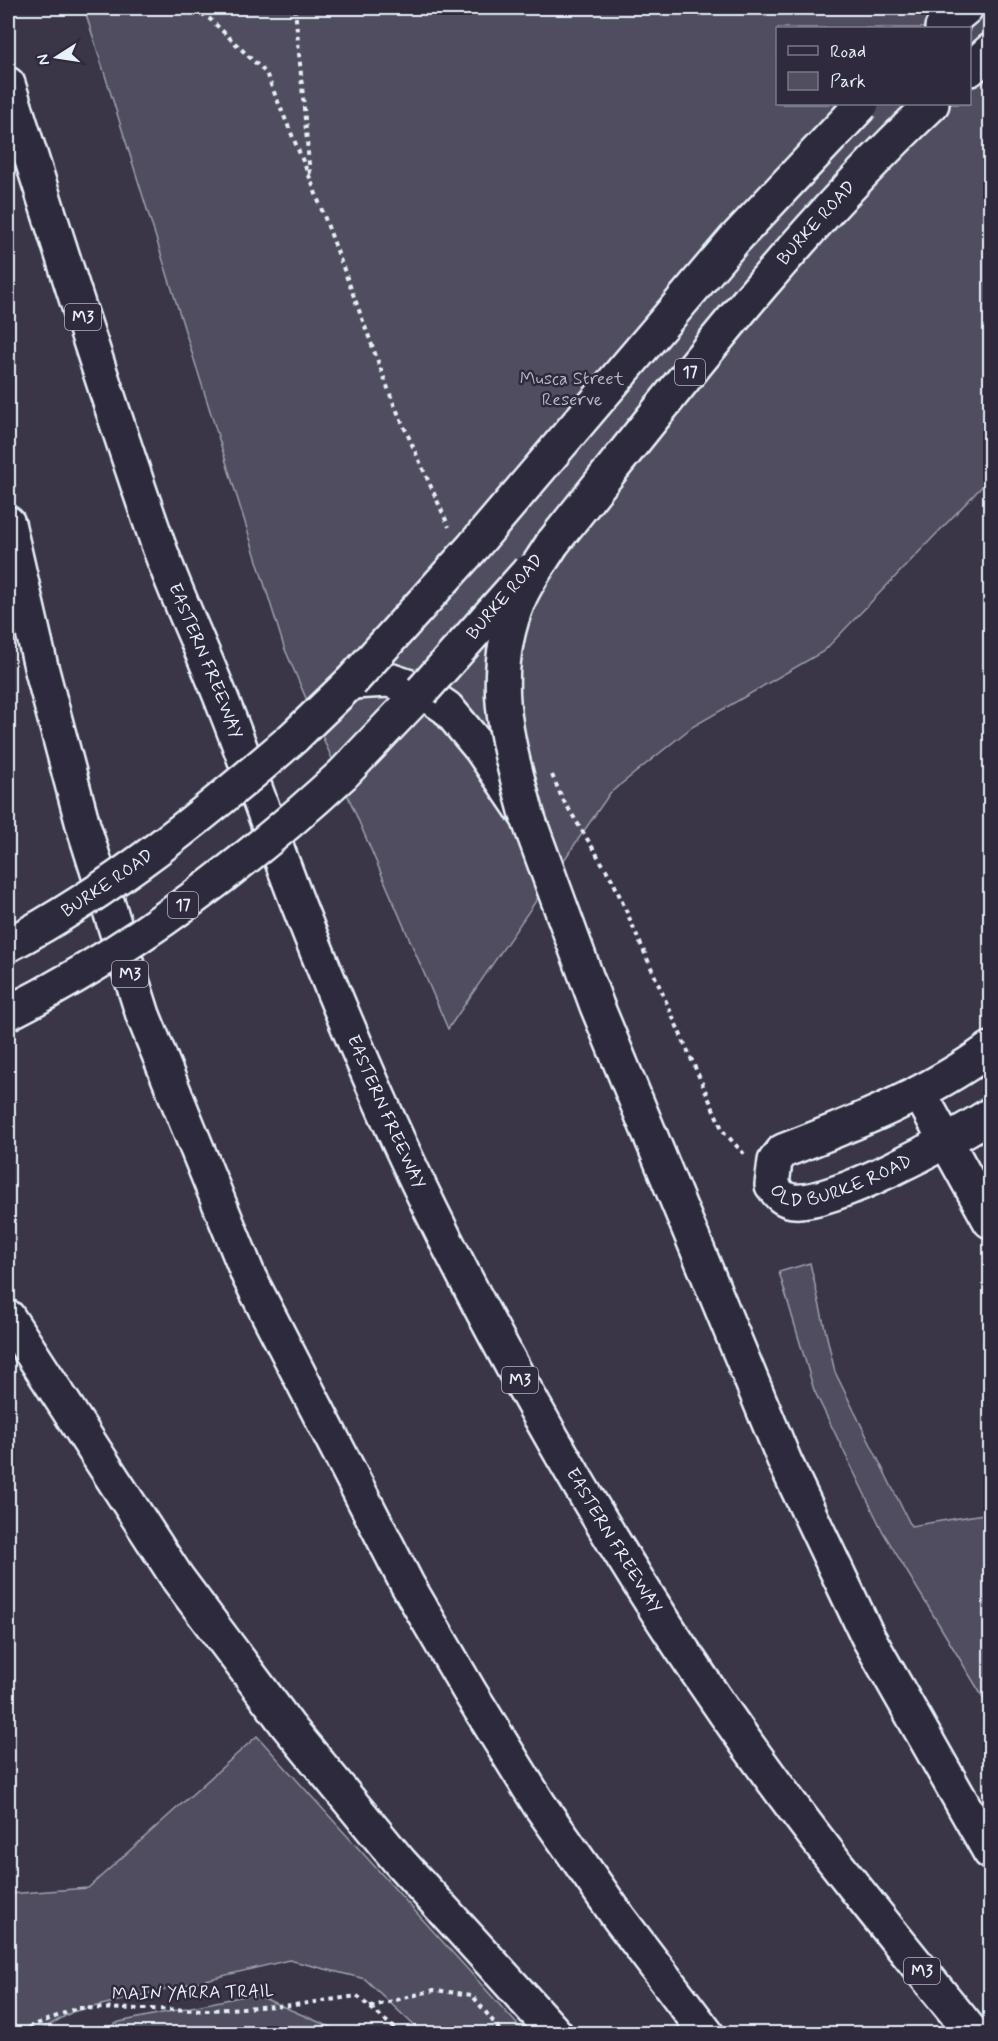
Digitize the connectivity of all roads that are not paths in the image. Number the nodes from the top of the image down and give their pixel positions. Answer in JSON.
{"nodes":[{"id":1,"x":966,"y":8,"type":"edge"},
{"id":2,"x":943,"y":27,"type":"edge"},
{"id":3,"x":990,"y":51,"type":"edge"},
{"id":4,"x":971,"y":67,"type":"edge"},
{"id":5,"x":8,"y":84,"type":"edge"},
{"id":6,"x":861,"y":105,"type":"edge"},
{"id":7,"x":931,"y":105,"type":"edge"},
{"id":8,"x":8,"y":523,"type":"edge"},
{"id":9,"x":552,"y":544,"type":"junction"},
{"id":10,"x":351,"y":682,"type":"junction"},
{"id":11,"x":422,"y":691,"type":"junction"},
{"id":12,"x":528,"y":818,"type":"junction"},
{"id":13,"x":8,"y":945,"type":"edge"},
{"id":14,"x":8,"y":1013,"type":"edge"},
{"id":15,"x":990,"y":1049,"type":"edge"},
{"id":16,"x":920,"y":1094,"type":"junction"},
{"id":17,"x":990,"y":1115,"type":"edge"},
{"id":18,"x":948,"y":1142,"type":"junction"},
{"id":19,"x":990,"y":1221,"type":"edge"},
{"id":20,"x":8,"y":1317,"type":"edge"},
{"id":21,"x":990,"y":1852,"type":"edge"},
{"id":22,"x":556,"y":2034,"type":"edge"},
{"id":23,"x":707,"y":2034,"type":"edge"},
{"id":24,"x":973,"y":2034,"type":"edge"}],
"edges":[{"from":1,"to":2,"type":"main road"},
{"from":3,"to":4,"type":"main road"},
{"from":5,"to":24,"type":"main road","name":"EASTERN FREEWAY","number":"M3"},
{"from":6,"to":10,"type":"main road","name":"BURKE ROAD","bridge":true},
{"from":7,"to":9,"type":"main road","name":"BURKE ROAD","number":"17"},
{"from":8,"to":23,"type":"main road","number":"M3"},
{"from":9,"to":11,"type":"main road","name":"BURKE ROAD","number":"17","bridge":true},
{"from":9,"to":12,"type":"main road","bridge":true},
{"from":10,"to":11,"type":"main road"},
{"from":10,"to":13,"type":"main road","name":"BURKE ROAD","bridge":true},
{"from":11,"to":12,"type":"main road","bridge":true},
{"from":11,"to":14,"type":"main road","name":"BURKE ROAD","number":"17","bridge":true},
{"from":12,"to":21,"type":"main road"},
{"from":15,"to":16,"type":"main road","name":"OLD BURKE ROAD"},
{"from":16,"to":18,"type":"main road"},
{"from":16,"to":18,"type":"main road","name":"OLD BURKE ROAD"},
{"from":17,"to":18,"type":"main road","name":"OLD BURKE ROAD"},
{"from":18,"to":19,"type":"main road"},
{"from":20,"to":22,"type":"main road"}]}
